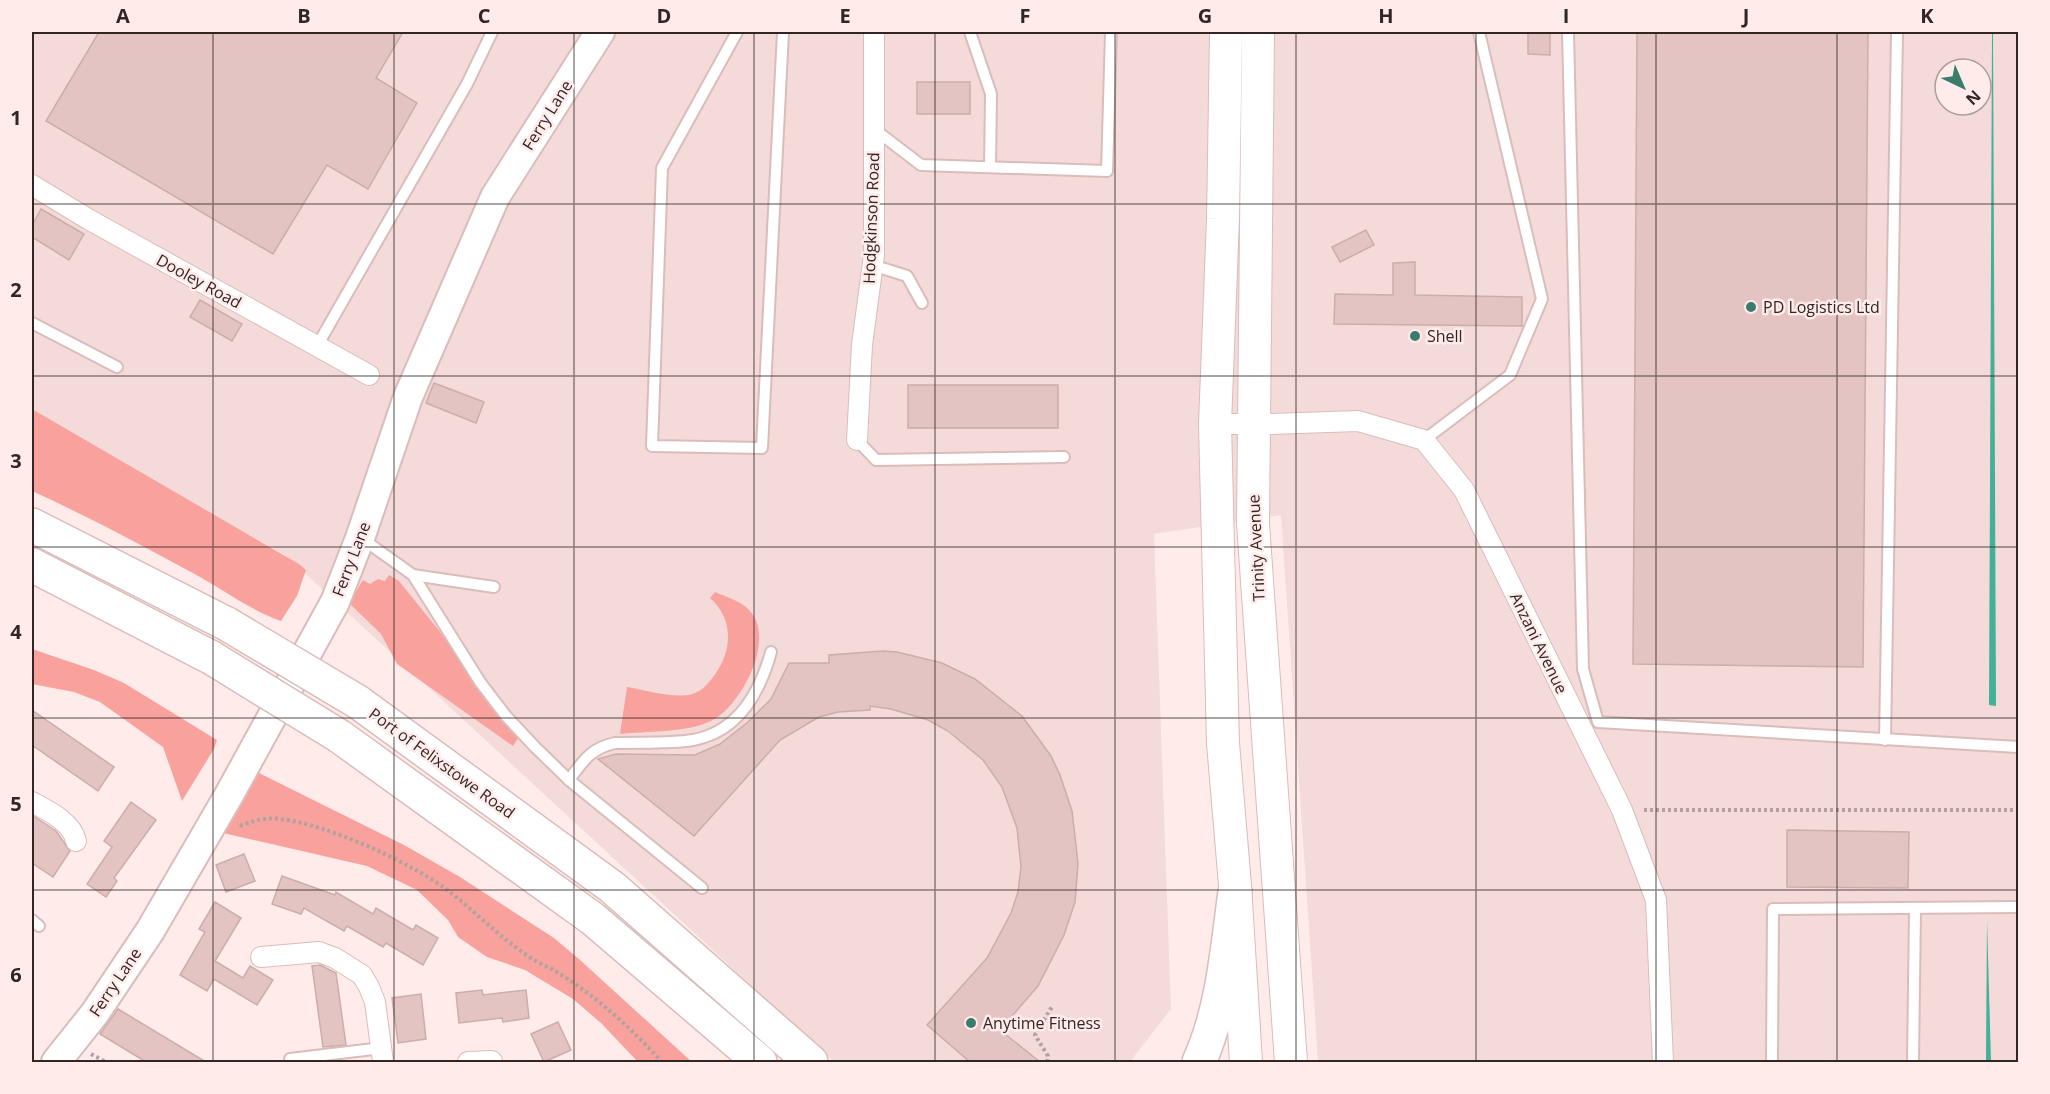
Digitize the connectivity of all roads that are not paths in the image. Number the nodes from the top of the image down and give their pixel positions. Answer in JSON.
{"nodes":[{"id":1,"x":492,"y":32,"type":"edge"},
{"id":2,"x":600,"y":32,"type":"edge"},
{"id":3,"x":737,"y":32,"type":"edge"},
{"id":4,"x":783,"y":32,"type":"edge"},
{"id":5,"x":874,"y":32,"type":"edge"},
{"id":6,"x":970,"y":32,"type":"edge"},
{"id":7,"x":1111,"y":32,"type":"edge"},
{"id":8,"x":1226,"y":32,"type":"edge"},
{"id":9,"x":1258,"y":32,"type":"edge"},
{"id":10,"x":1479,"y":32,"type":"edge"},
{"id":11,"x":1568,"y":32,"type":"edge"},
{"id":12,"x":1897,"y":32,"type":"edge"},
{"id":13,"x":874,"y":129,"type":"junction"},
{"id":14,"x":990,"y":167,"type":"junction"},
{"id":15,"x":32,"y":184,"type":"edge"},
{"id":16,"x":872,"y":266,"type":"junction"},
{"id":17,"x":922,"y":303,"type":"dead end"},
{"id":18,"x":32,"y":322,"type":"edge"},
{"id":19,"x":316,"y":346,"type":"junction"},
{"id":20,"x":117,"y":367,"type":"dead end"},
{"id":21,"x":369,"y":375,"type":"dead end"},
{"id":22,"x":1215,"y":424,"type":"junction"},
{"id":23,"x":1253,"y":424,"type":"junction"},
{"id":24,"x":857,"y":440,"type":"joint"},
{"id":25,"x":1424,"y":440,"type":"junction"},
{"id":26,"x":1064,"y":457,"type":"dead end"},
{"id":27,"x":32,"y":525,"type":"edge"},
{"id":28,"x":360,"y":538,"type":"junction"},
{"id":29,"x":32,"y":565,"type":"edge"},
{"id":30,"x":413,"y":575,"type":"junction"},
{"id":31,"x":494,"y":587,"type":"dead end"},
{"id":32,"x":771,"y":652,"type":"dead end"},
{"id":33,"x":1885,"y":740,"type":"junction"},
{"id":34,"x":2019,"y":747,"type":"edge"},
{"id":35,"x":569,"y":780,"type":"junction"},
{"id":36,"x":32,"y":801,"type":"edge"},
{"id":37,"x":76,"y":841,"type":"dead end"},
{"id":38,"x":702,"y":888,"type":"dead end"},
{"id":39,"x":1235,"y":892,"type":"junction"},
{"id":40,"x":2019,"y":907,"type":"edge"},
{"id":41,"x":1915,"y":909,"type":"junction"},
{"id":42,"x":261,"y":957,"type":"dead end"},
{"id":43,"x":383,"y":1055,"type":"edge"},
{"id":44,"x":290,"y":1059,"type":"dead end"},
{"id":45,"x":492,"y":1061,"type":"dead end"},
{"id":46,"x":57,"y":1062,"type":"edge"},
{"id":47,"x":468,"y":1062,"type":"edge"},
{"id":48,"x":760,"y":1062,"type":"edge"},
{"id":49,"x":811,"y":1062,"type":"edge"},
{"id":50,"x":1199,"y":1062,"type":"edge"},
{"id":51,"x":1246,"y":1062,"type":"edge"},
{"id":52,"x":1291,"y":1062,"type":"edge"},
{"id":53,"x":1664,"y":1062,"type":"edge"},
{"id":54,"x":1772,"y":1062,"type":"edge"},
{"id":55,"x":1913,"y":1062,"type":"edge"}],
"edges":[{"from":1,"to":19,"type":"lane"},
{"from":2,"to":28,"type":"street","name":"Ferry Lane"},
{"from":3,"to":4,"type":"lane"},
{"from":5,"to":13,"type":"street","name":"Hodgkinson Road"},
{"from":6,"to":14,"type":"lane"},
{"from":7,"to":14,"type":"lane"},
{"from":8,"to":22,"type":"main road"},
{"from":9,"to":23,"type":"main road","name":"Trinity Avenue"},
{"from":10,"to":25,"type":"lane"},
{"from":11,"to":33,"type":"lane"},
{"from":12,"to":33,"type":"lane"},
{"from":13,"to":14,"type":"lane"},
{"from":13,"to":16,"type":"street","name":"Hodgkinson Road"},
{"from":15,"to":19,"type":"street","name":"Dooley Road"},
{"from":16,"to":17,"type":"lane"},
{"from":16,"to":24,"type":"street","name":"Hodgkinson Road"},
{"from":18,"to":20,"type":"lane"},
{"from":19,"to":21,"type":"street","name":"Dooley Road"},
{"from":22,"to":23,"type":"street"},
{"from":22,"to":39,"type":"main road"},
{"from":23,"to":25,"type":"street"},
{"from":23,"to":52,"type":"main road","name":"Trinity Avenue"},
{"from":24,"to":26,"type":"lane"},
{"from":25,"to":53,"type":"street","name":"Anzani Avenue"},
{"from":27,"to":49,"type":"highway","name":"Port of Felixstowe Road","bridge":true},
{"from":28,"to":30,"type":"lane"},
{"from":28,"to":46,"type":"street","name":"Ferry Lane"},
{"from":29,"to":48,"type":"highway","bridge":true},
{"from":30,"to":31,"type":"lane"},
{"from":30,"to":35,"type":"lane"},
{"from":32,"to":35,"type":"lane"},
{"from":33,"to":34,"type":"lane"},
{"from":35,"to":38,"type":"lane"},
{"from":36,"to":37,"type":"street"},
{"from":39,"to":50,"type":"highway"},
{"from":39,"to":51,"type":"main road"},
{"from":40,"to":41,"type":"lane"},
{"from":41,"to":54,"type":"lane"},
{"from":41,"to":55,"type":"lane"},
{"from":42,"to":43,"type":"street"},
{"from":43,"to":44,"type":"lane"},
{"from":45,"to":47,"type":"street"}]}
